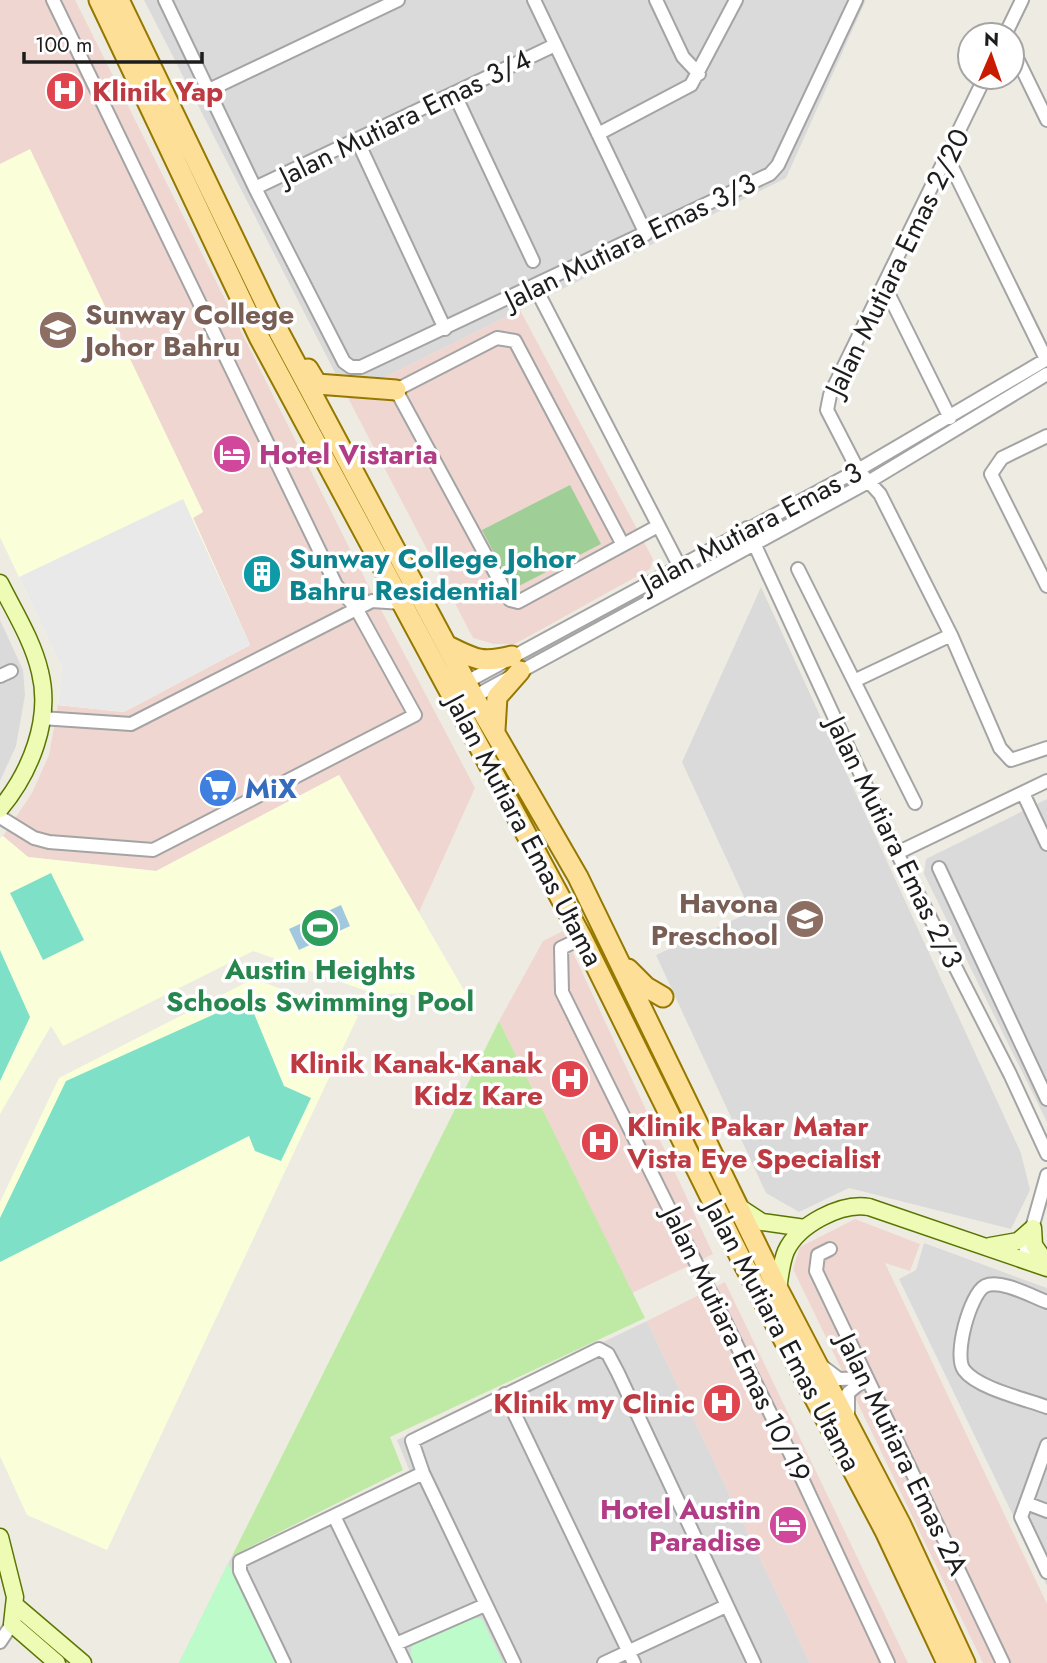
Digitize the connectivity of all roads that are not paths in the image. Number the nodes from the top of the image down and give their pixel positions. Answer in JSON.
{"nodes":[{"id":1,"x":53,"y":0,"type":"edge"},
{"id":2,"x":99,"y":0,"type":"edge"},
{"id":3,"x":120,"y":0,"type":"edge"},
{"id":4,"x":165,"y":0,"type":"edge"},
{"id":5,"x":398,"y":0,"type":"edge"},
{"id":6,"x":534,"y":0,"type":"edge"},
{"id":7,"x":656,"y":0,"type":"edge"},
{"id":8,"x":736,"y":0,"type":"edge"},
{"id":9,"x":856,"y":0,"type":"edge"},
{"id":10,"x":1022,"y":0,"type":"edge"},
{"id":11,"x":1012,"y":21,"type":"edge"},
{"id":12,"x":555,"y":45,"type":"junction"},
{"id":13,"x":699,"y":74,"type":"junction"},
{"id":14,"x":1026,"y":77,"type":"edge"},
{"id":15,"x":209,"y":90,"type":"junction"},
{"id":16,"x":978,"y":91,"type":"edge"},
{"id":17,"x":454,"y":93,"type":"junction"},
{"id":18,"x":1047,"y":120,"type":"edge"},
{"id":19,"x":598,"y":134,"type":"junction"},
{"id":20,"x":357,"y":140,"type":"junction"},
{"id":21,"x":947,"y":157,"type":"junction"},
{"id":22,"x":255,"y":188,"type":"junction"},
{"id":23,"x":646,"y":234,"type":"junction"},
{"id":24,"x":533,"y":261,"type":"dead end"},
{"id":25,"x":884,"y":285,"type":"junction"},
{"id":26,"x":535,"y":287,"type":"junction"},
{"id":27,"x":445,"y":329,"type":"junction"},
{"id":28,"x":280,"y":334,"type":"junction"},
{"id":29,"x":1046,"y":359,"type":"edge"},
{"id":30,"x":1047,"y":374,"type":"edge"},
{"id":31,"x":396,"y":390,"type":"junction"},
{"id":32,"x":950,"y":418,"type":"junction"},
{"id":33,"x":1047,"y":436,"type":"edge"},
{"id":34,"x":858,"y":470,"type":"junction"},
{"id":35,"x":870,"y":481,"type":"junction"},
{"id":36,"x":658,"y":526,"type":"junction"},
{"id":37,"x":747,"y":528,"type":"junction"},
{"id":38,"x":754,"y":541,"type":"junction"},
{"id":39,"x":622,"y":545,"type":"junction"},
{"id":40,"x":1047,"y":555,"type":"edge"},
{"id":41,"x":1034,"y":561,"type":"junction"},
{"id":42,"x":679,"y":566,"type":"junction"},
{"id":43,"x":797,"y":569,"type":"dead end"},
{"id":44,"x":686,"y":579,"type":"junction"},
{"id":45,"x":0,"y":583,"type":"edge"},
{"id":46,"x":1047,"y":586,"type":"edge"},
{"id":47,"x":402,"y":603,"type":"junction"},
{"id":48,"x":356,"y":608,"type":"junction"},
{"id":49,"x":951,"y":635,"type":"junction"},
{"id":50,"x":445,"y":644,"type":"junction"},
{"id":51,"x":516,"y":663,"type":"junction"},
{"id":52,"x":854,"y":681,"type":"junction"},
{"id":53,"x":462,"y":693,"type":"junction"},
{"id":54,"x":41,"y":719,"type":"junction"},
{"id":55,"x":495,"y":733,"type":"junction"},
{"id":56,"x":1047,"y":748,"type":"edge"},
{"id":57,"x":1047,"y":781,"type":"edge"},
{"id":58,"x":1023,"y":793,"type":"junction"},
{"id":59,"x":915,"y":803,"type":"dead end"},
{"id":60,"x":0,"y":809,"type":"edge"},
{"id":61,"x":0,"y":817,"type":"edge"},
{"id":62,"x":1047,"y":844,"type":"edge"},
{"id":63,"x":897,"y":852,"type":"junction"},
{"id":64,"x":939,"y":868,"type":"dead end"},
{"id":65,"x":582,"y":938,"type":"junction"},
{"id":66,"x":614,"y":953,"type":"junction"},
{"id":67,"x":663,"y":997,"type":"dead end"},
{"id":68,"x":640,"y":1007,"type":"junction"},
{"id":69,"x":633,"y":1037,"type":"junction"},
{"id":70,"x":1047,"y":1099,"type":"edge"},
{"id":71,"x":1047,"y":1154,"type":"edge"},
{"id":72,"x":1047,"y":1175,"type":"edge"},
{"id":73,"x":736,"y":1205,"type":"junction"},
{"id":74,"x":805,"y":1228,"type":"junction"},
{"id":75,"x":1033,"y":1228,"type":"junction"},
{"id":76,"x":984,"y":1246,"type":"junction"},
{"id":77,"x":830,"y":1249,"type":"dead end"},
{"id":78,"x":1023,"y":1260,"type":"junction"},
{"id":79,"x":1047,"y":1266,"type":"edge"},
{"id":80,"x":778,"y":1289,"type":"junction"},
{"id":81,"x":1047,"y":1302,"type":"edge"},
{"id":82,"x":815,"y":1360,"type":"junction"},
{"id":83,"x":866,"y":1378,"type":"junction"},
{"id":84,"x":505,"y":1394,"type":"junction"},
{"id":85,"x":1047,"y":1407,"type":"edge"},
{"id":86,"x":850,"y":1427,"type":"junction"},
{"id":87,"x":1047,"y":1446,"type":"edge"},
{"id":88,"x":423,"y":1473,"type":"junction"},
{"id":89,"x":1026,"y":1503,"type":"junction"},
{"id":90,"x":1047,"y":1511,"type":"edge"},
{"id":91,"x":334,"y":1516,"type":"junction"},
{"id":92,"x":0,"y":1537,"type":"edge"},
{"id":93,"x":1047,"y":1572,"type":"edge"},
{"id":94,"x":15,"y":1605,"type":"junction"},
{"id":95,"x":485,"y":1605,"type":"junction"},
{"id":96,"x":726,"y":1606,"type":"junction"},
{"id":97,"x":12,"y":1624,"type":"junction"},
{"id":98,"x":0,"y":1642,"type":"edge"},
{"id":99,"x":396,"y":1644,"type":"junction"},
{"id":100,"x":631,"y":1657,"type":"edge"},
{"id":101,"x":57,"y":1663,"type":"edge"},
{"id":102,"x":83,"y":1663,"type":"edge"},
{"id":103,"x":284,"y":1663,"type":"edge"},
{"id":104,"x":405,"y":1663,"type":"edge"},
{"id":105,"x":514,"y":1663,"type":"edge"},
{"id":106,"x":604,"y":1663,"type":"edge"},
{"id":107,"x":754,"y":1663,"type":"edge"},
{"id":108,"x":888,"y":1663,"type":"edge"},
{"id":109,"x":947,"y":1663,"type":"edge"},
{"id":110,"x":965,"y":1663,"type":"edge"},
{"id":111,"x":1003,"y":1663,"type":"edge"}],
"edges":[{"from":1,"to":48,"type":"street"},
{"from":2,"to":47,"type":"main road","name":"Jalan Mutiara Emas Utama"},
{"from":3,"to":28,"type":"main road","name":"Jalan Mutiara Emas Utama"},
{"from":4,"to":15,"type":"street"},
{"from":5,"to":15,"type":"street"},
{"from":6,"to":12,"type":"street"},
{"from":7,"to":13,"type":"street"},
{"from":8,"to":13,"type":"street"},
{"from":9,"to":23,"type":"street","name":"Jalan Mutiara Emas 3/3"},
{"from":10,"to":11,"type":"street"},
{"from":12,"to":17,"type":"street","name":"Jalan Mutiara Emas 3/4"},
{"from":12,"to":19,"type":"street"},
{"from":13,"to":19,"type":"street"},
{"from":14,"to":18,"type":"street"},
{"from":15,"to":22,"type":"street"},
{"from":16,"to":21,"type":"street","name":"Jalan Mutiara Emas 2/20"},
{"from":17,"to":20,"type":"street","name":"Jalan Mutiara Emas 3/4"},
{"from":17,"to":24,"type":"street"},
{"from":19,"to":23,"type":"street"},
{"from":20,"to":22,"type":"street","name":"Jalan Mutiara Emas 3/4"},
{"from":20,"to":27,"type":"street"},
{"from":21,"to":25,"type":"street","name":"Jalan Mutiara Emas 2/20"},
{"from":21,"to":29,"type":"street"},
{"from":22,"to":27,"type":"street","name":"Jalan Mutiara Emas 3/3"},
{"from":23,"to":26,"type":"street","name":"Jalan Mutiara Emas 3/3"},
{"from":25,"to":32,"type":"street"},
{"from":25,"to":34,"type":"street","name":"Jalan Mutiara Emas 2/20"},
{"from":26,"to":27,"type":"street","name":"Jalan Mutiara Emas 3/3"},
{"from":26,"to":36,"type":"street"},
{"from":28,"to":31,"type":"main road"},
{"from":28,"to":50,"type":"main road","name":"Jalan Mutiara Emas Utama"},
{"from":29,"to":32,"type":"street","name":"Jalan Mutiara Emas 3"},
{"from":30,"to":35,"type":"street","name":"Jalan Mutiara Emas 3"},
{"from":31,"to":39,"type":"street"},
{"from":31,"to":39,"type":"street"},
{"from":32,"to":34,"type":"street","name":"Jalan Mutiara Emas 3"},
{"from":33,"to":41,"type":"street"},
{"from":34,"to":35,"type":"street","name":"Jalan Mutiara Emas 2/20"},
{"from":34,"to":37,"type":"street","name":"Jalan Mutiara Emas 3"},
{"from":35,"to":38,"type":"street","name":"Jalan Mutiara Emas 3"},
{"from":35,"to":49,"type":"street","name":"Jalan Mutiara Emas 2/20"},
{"from":36,"to":39,"type":"street"},
{"from":36,"to":42,"type":"street"},
{"from":37,"to":38,"type":"street","name":"Jalan Mutiara Emas 2/3"},
{"from":37,"to":42,"type":"street","name":"Jalan Mutiara Emas 3"},
{"from":38,"to":44,"type":"street","name":"Jalan Mutiara Emas 3"},
{"from":38,"to":63,"type":"street","name":"Jalan Mutiara Emas 2/3"},
{"from":40,"to":41,"type":"street"},
{"from":41,"to":46,"type":"street"},
{"from":42,"to":44,"type":"street"},
{"from":42,"to":51,"type":"street","name":"Jalan Mutiara Emas 3"},
{"from":43,"to":52,"type":"street"},
{"from":44,"to":51,"type":"street","name":"Jalan Mutiara Emas 3"},
{"from":45,"to":54,"type":"street"},
{"from":47,"to":48,"type":"street"},
{"from":47,"to":53,"type":"main road","name":"Jalan Mutiara Emas Utama"},
{"from":48,"to":54,"type":"street"},
{"from":48,"to":61,"type":"street"},
{"from":49,"to":52,"type":"street"},
{"from":49,"to":56,"type":"street","name":"Jalan Mutiara Emas 2/20"},
{"from":50,"to":51,"type":"main road"},
{"from":50,"to":53,"type":"main road","name":"Jalan Mutiara Emas Utama"},
{"from":51,"to":53,"type":"street","name":"Jalan Mutiara Emas 3"},
{"from":51,"to":55,"type":"main road"},
{"from":52,"to":59,"type":"street"},
{"from":53,"to":55,"type":"main road","name":"Jalan Mutiara Emas Utama"},
{"from":53,"to":65,"type":"main road","name":"Jalan Mutiara Emas Utama"},
{"from":54,"to":60,"type":"street"},
{"from":55,"to":66,"type":"main road","name":"Jalan Mutiara Emas Utama"},
{"from":57,"to":58,"type":"street"},
{"from":58,"to":62,"type":"street"},
{"from":58,"to":63,"type":"street"},
{"from":63,"to":71,"type":"street","name":"Jalan Mutiara Emas 2/3"},
{"from":64,"to":70,"type":"street"},
{"from":65,"to":69,"type":"main road","name":"Jalan Mutiara Emas Utama"},
{"from":65,"to":108,"type":"street","name":"Jalan Mutiara Emas 10/19"},
{"from":66,"to":67,"type":"main road"},
{"from":66,"to":68,"type":"main road","name":"Jalan Mutiara Emas Utama"},
{"from":68,"to":69,"type":"main road"},
{"from":68,"to":73,"type":"main road","name":"Jalan Mutiara Emas Utama"},
{"from":69,"to":109,"type":"main road","name":"Jalan Mutiara Emas Utama"},
{"from":72,"to":75,"type":"street"},
{"from":73,"to":74,"type":"street"},
{"from":73,"to":80,"type":"main road","name":"Jalan Mutiara Emas Utama"},
{"from":74,"to":76,"type":"street"},
{"from":74,"to":80,"type":"street"},
{"from":75,"to":76,"type":"street"},
{"from":75,"to":78,"type":"street"},
{"from":75,"to":79,"type":"street"},
{"from":76,"to":78,"type":"street"},
{"from":77,"to":83,"type":"street","name":"Jalan Mutiara Emas 2A"},
{"from":78,"to":79,"type":"street"},
{"from":80,"to":82,"type":"main road","name":"Jalan Mutiara Emas Utama"},
{"from":81,"to":85,"type":"street"},
{"from":82,"to":83,"type":"street"},
{"from":82,"to":86,"type":"main road","name":"Jalan Mutiara Emas Utama"},
{"from":83,"to":86,"type":"street"},
{"from":83,"to":111,"type":"street","name":"Jalan Mutiara Emas 2A"},
{"from":84,"to":88,"type":"street"},
{"from":84,"to":96,"type":"street"},
{"from":84,"to":100,"type":"street"},
{"from":86,"to":110,"type":"main road","name":"Jalan Mutiara Emas Utama"},
{"from":87,"to":89,"type":"street"},
{"from":88,"to":91,"type":"street"},
{"from":88,"to":95,"type":"street"},
{"from":89,"to":90,"type":"street"},
{"from":89,"to":93,"type":"street"},
{"from":91,"to":99,"type":"street"},
{"from":91,"to":103,"type":"street"},
{"from":92,"to":94,"type":"street"},
{"from":94,"to":97,"type":"street"},
{"from":94,"to":102,"type":"street"},
{"from":95,"to":99,"type":"street"},
{"from":95,"to":105,"type":"street"},
{"from":96,"to":100,"type":"street"},
{"from":96,"to":107,"type":"street"},
{"from":97,"to":98,"type":"street"},
{"from":97,"to":101,"type":"street"},
{"from":99,"to":104,"type":"street"},
{"from":100,"to":106,"type":"street"}]}
